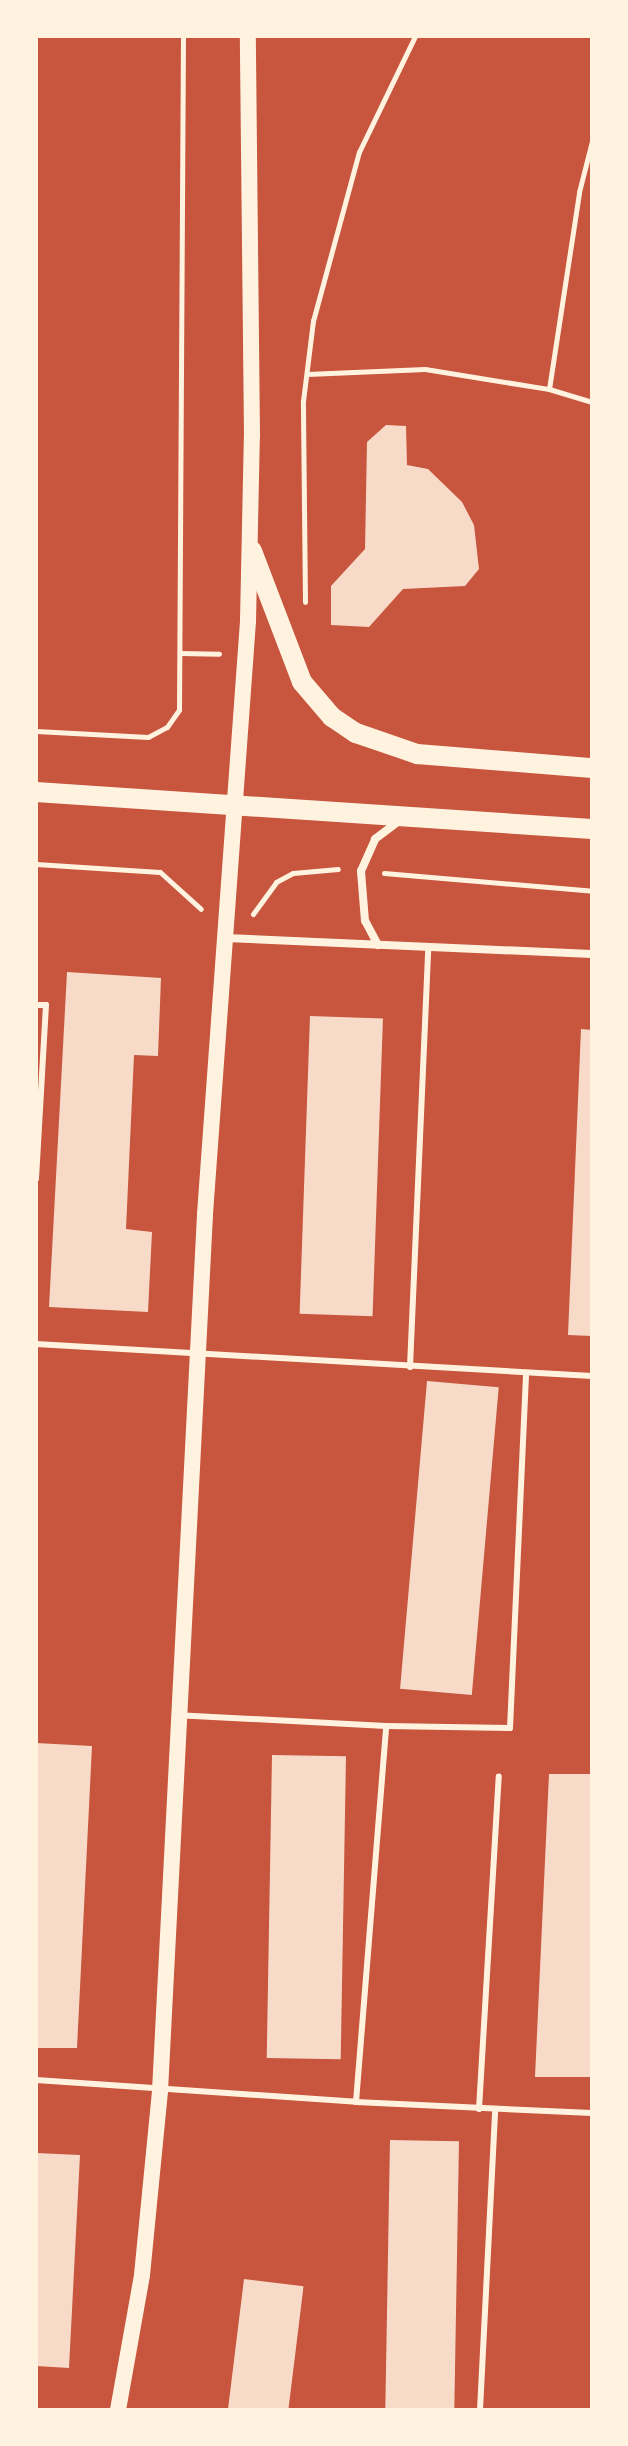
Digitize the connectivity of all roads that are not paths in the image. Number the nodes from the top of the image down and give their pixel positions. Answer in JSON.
{"nodes":[{"id":1,"x":248,"y":36,"type":"edge"},
{"id":2,"x":252,"y":551,"type":"junction"},
{"id":3,"x":592,"y":768,"type":"edge"},
{"id":4,"x":36,"y":792,"type":"edge"},
{"id":5,"x":238,"y":803,"type":"junction"},
{"id":6,"x":409,"y":814,"type":"junction"},
{"id":7,"x":592,"y":829,"type":"edge"},
{"id":8,"x":225,"y":938,"type":"junction"},
{"id":9,"x":378,"y":945,"type":"junction"},
{"id":10,"x":428,"y":948,"type":"junction"},
{"id":11,"x":592,"y":954,"type":"edge"},
{"id":12,"x":36,"y":1005,"type":"edge"},
{"id":13,"x":36,"y":1179,"type":"edge"},
{"id":14,"x":36,"y":1344,"type":"edge"},
{"id":15,"x":197,"y":1357,"type":"junction"},
{"id":16,"x":410,"y":1367,"type":"junction"},
{"id":17,"x":526,"y":1373,"type":"junction"},
{"id":18,"x":592,"y":1376,"type":"edge"},
{"id":19,"x":179,"y":1715,"type":"junction"},
{"id":20,"x":386,"y":1726,"type":"junction"},
{"id":21,"x":499,"y":1777,"type":"dead end"},
{"id":22,"x":36,"y":2080,"type":"edge"},
{"id":23,"x":160,"y":2091,"type":"junction"},
{"id":24,"x":356,"y":2102,"type":"junction"},
{"id":25,"x":479,"y":2109,"type":"junction"},
{"id":26,"x":495,"y":2110,"type":"junction"},
{"id":27,"x":592,"y":2113,"type":"edge"},
{"id":28,"x":118,"y":2410,"type":"edge"},
{"id":29,"x":480,"y":2410,"type":"edge"}],
"edges":[{"from":1,"to":2,"type":"main road"},
{"from":2,"to":3,"type":"main road"},
{"from":2,"to":5,"type":"main road"},
{"from":4,"to":5,"type":"main road"},
{"from":5,"to":6,"type":"main road"},
{"from":5,"to":8,"type":"main road"},
{"from":6,"to":7,"type":"main road"},
{"from":6,"to":9,"type":"street"},
{"from":8,"to":9,"type":"street"},
{"from":8,"to":15,"type":"main road"},
{"from":9,"to":10,"type":"street"},
{"from":10,"to":11,"type":"street"},
{"from":10,"to":16,"type":"lane"},
{"from":12,"to":13,"type":"lane"},
{"from":14,"to":15,"type":"lane"},
{"from":15,"to":16,"type":"lane"},
{"from":15,"to":19,"type":"main road"},
{"from":16,"to":17,"type":"lane"},
{"from":17,"to":18,"type":"lane"},
{"from":17,"to":20,"type":"lane"},
{"from":19,"to":20,"type":"lane"},
{"from":19,"to":23,"type":"main road"},
{"from":20,"to":24,"type":"lane"},
{"from":21,"to":25,"type":"lane"},
{"from":22,"to":23,"type":"lane"},
{"from":23,"to":24,"type":"lane"},
{"from":23,"to":28,"type":"main road"},
{"from":24,"to":25,"type":"lane"},
{"from":25,"to":26,"type":"lane"},
{"from":26,"to":27,"type":"lane"},
{"from":26,"to":29,"type":"lane"}]}
